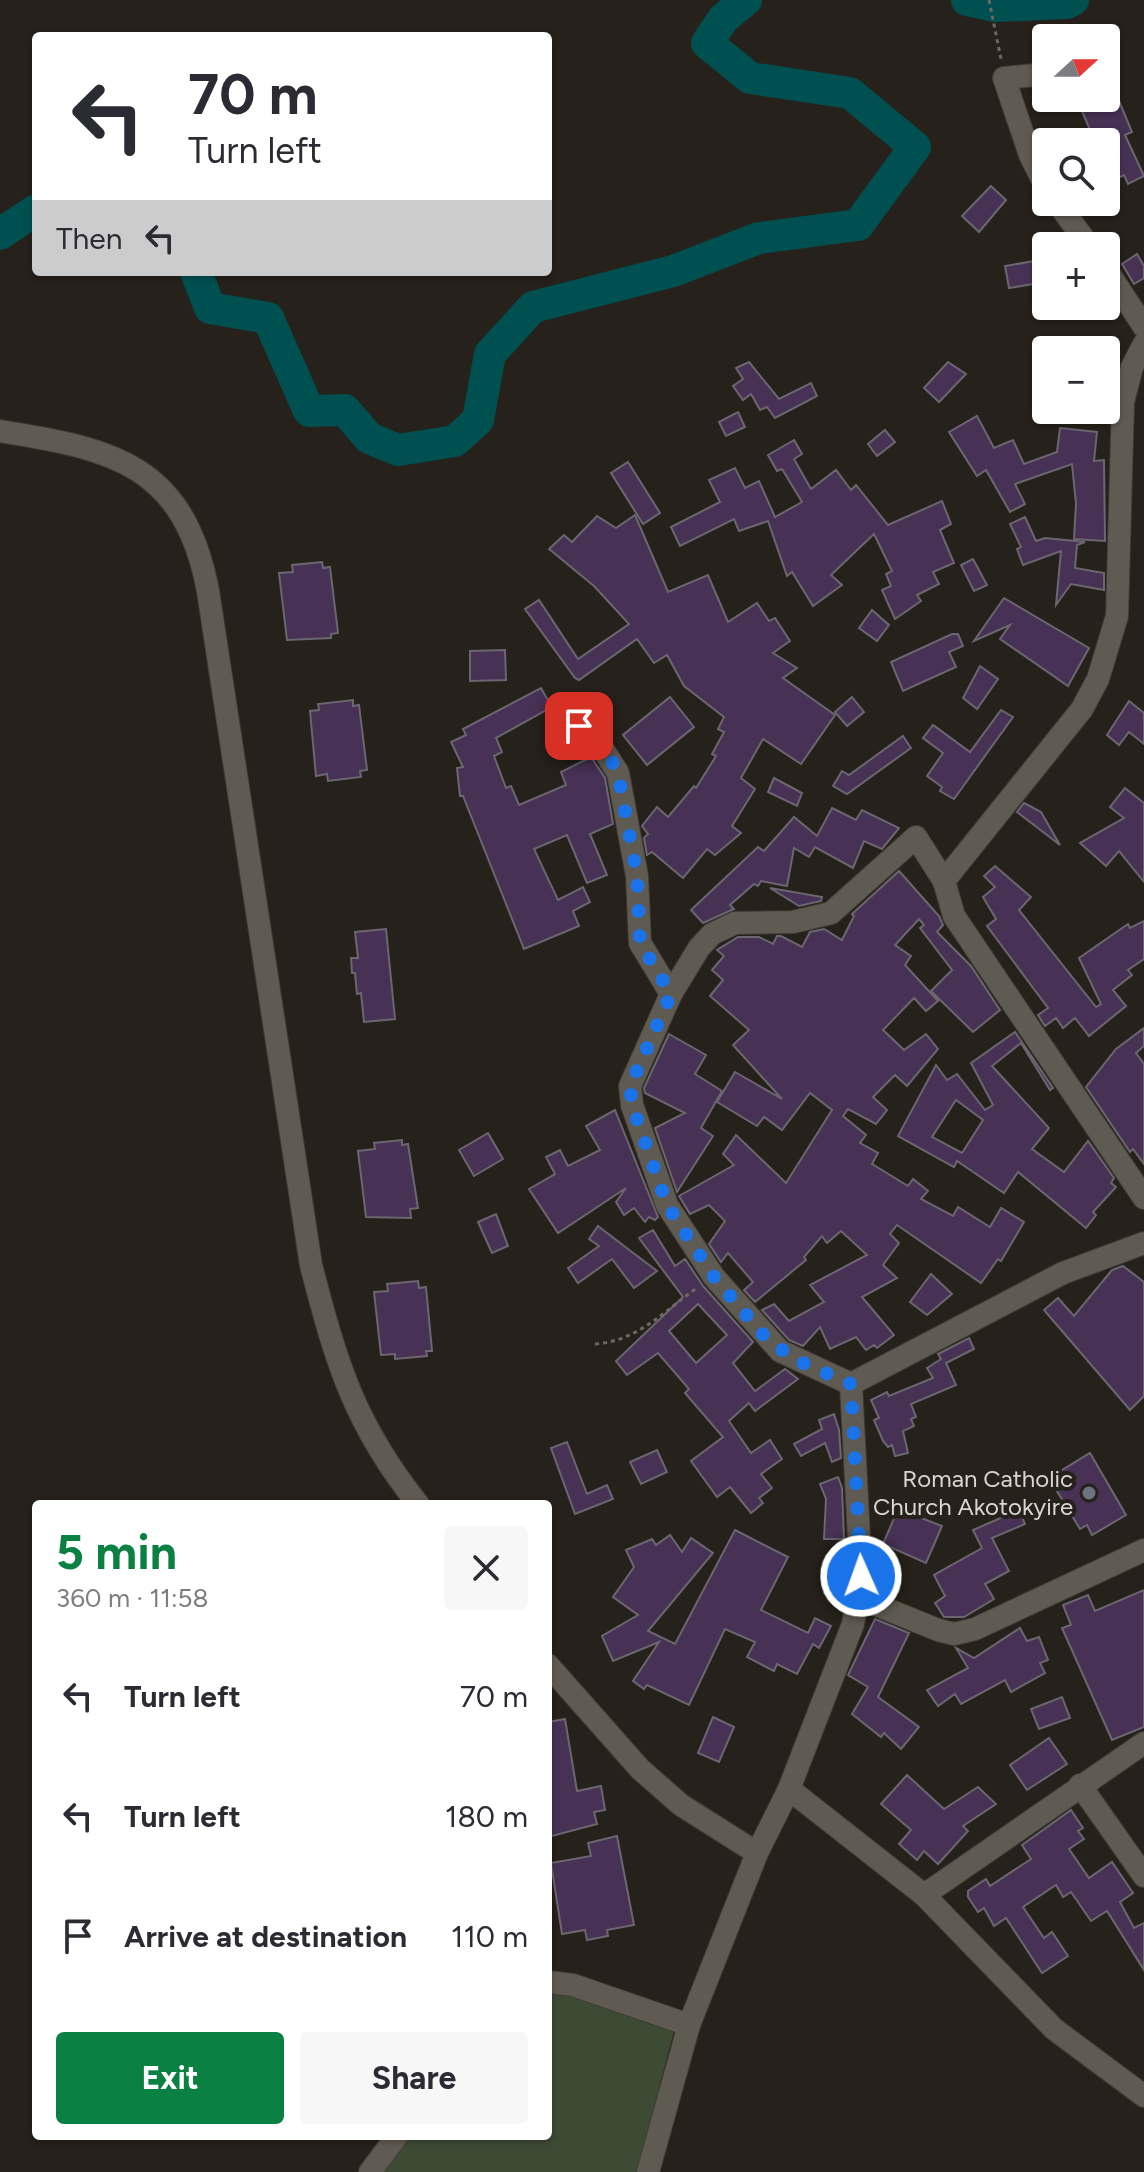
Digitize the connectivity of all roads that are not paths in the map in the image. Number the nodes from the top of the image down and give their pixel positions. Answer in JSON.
{"nodes":[{"id":1,"x":1032,"y":75,"type":"edge"},
{"id":2,"x":1032,"y":159,"type":"edge"},
{"id":3,"x":1120,"y":290,"type":"edge"},
{"id":4,"x":1144,"y":327,"type":"edge"},
{"id":5,"x":1144,"y":344,"type":"edge"},
{"id":6,"x":0,"y":431,"type":"edge"},
{"id":7,"x":562,"y":711,"type":"dead end"},
{"id":8,"x":944,"y":881,"type":"junction"},
{"id":9,"x":671,"y":994,"type":"junction"},
{"id":10,"x":1144,"y":1198,"type":"edge"},
{"id":11,"x":1144,"y":1243,"type":"edge"},
{"id":12,"x":851,"y":1384,"type":"junction"},
{"id":13,"x":415,"y":1500,"type":"edge"},
{"id":14,"x":1144,"y":1550,"type":"edge"},
{"id":15,"x":857,"y":1597,"type":"junction"},
{"id":16,"x":552,"y":1670,"type":"edge"},
{"id":17,"x":1144,"y":1743,"type":"edge"},
{"id":18,"x":1080,"y":1785,"type":"junction"},
{"id":19,"x":789,"y":1789,"type":"junction"},
{"id":20,"x":757,"y":1853,"type":"junction"},
{"id":21,"x":1144,"y":1876,"type":"edge"},
{"id":22,"x":924,"y":1895,"type":"junction"},
{"id":23,"x":552,"y":1982,"type":"edge"},
{"id":24,"x":689,"y":2025,"type":"junction"},
{"id":25,"x":1144,"y":2096,"type":"edge"},
{"id":26,"x":394,"y":2140,"type":"edge"},
{"id":27,"x":370,"y":2172,"type":"edge"},
{"id":28,"x":648,"y":2172,"type":"edge"}],
"edges":[{"from":1,"to":2,"type":"street"},
{"from":3,"to":4,"type":"street"},
{"from":5,"to":8,"type":"street"},
{"from":6,"to":13,"type":"street"},
{"from":7,"to":9,"type":"street"},
{"from":8,"to":9,"type":"street"},
{"from":8,"to":10,"type":"street"},
{"from":9,"to":12,"type":"street"},
{"from":11,"to":12,"type":"street"},
{"from":12,"to":15,"type":"street"},
{"from":14,"to":15,"type":"street"},
{"from":15,"to":19,"type":"street"},
{"from":16,"to":20,"type":"street"},
{"from":17,"to":18,"type":"street"},
{"from":18,"to":21,"type":"street"},
{"from":18,"to":22,"type":"street"},
{"from":19,"to":20,"type":"street"},
{"from":19,"to":22,"type":"street"},
{"from":20,"to":24,"type":"street"},
{"from":22,"to":25,"type":"street"},
{"from":23,"to":24,"type":"street"},
{"from":24,"to":28,"type":"street"},
{"from":26,"to":27,"type":"street"}]}
